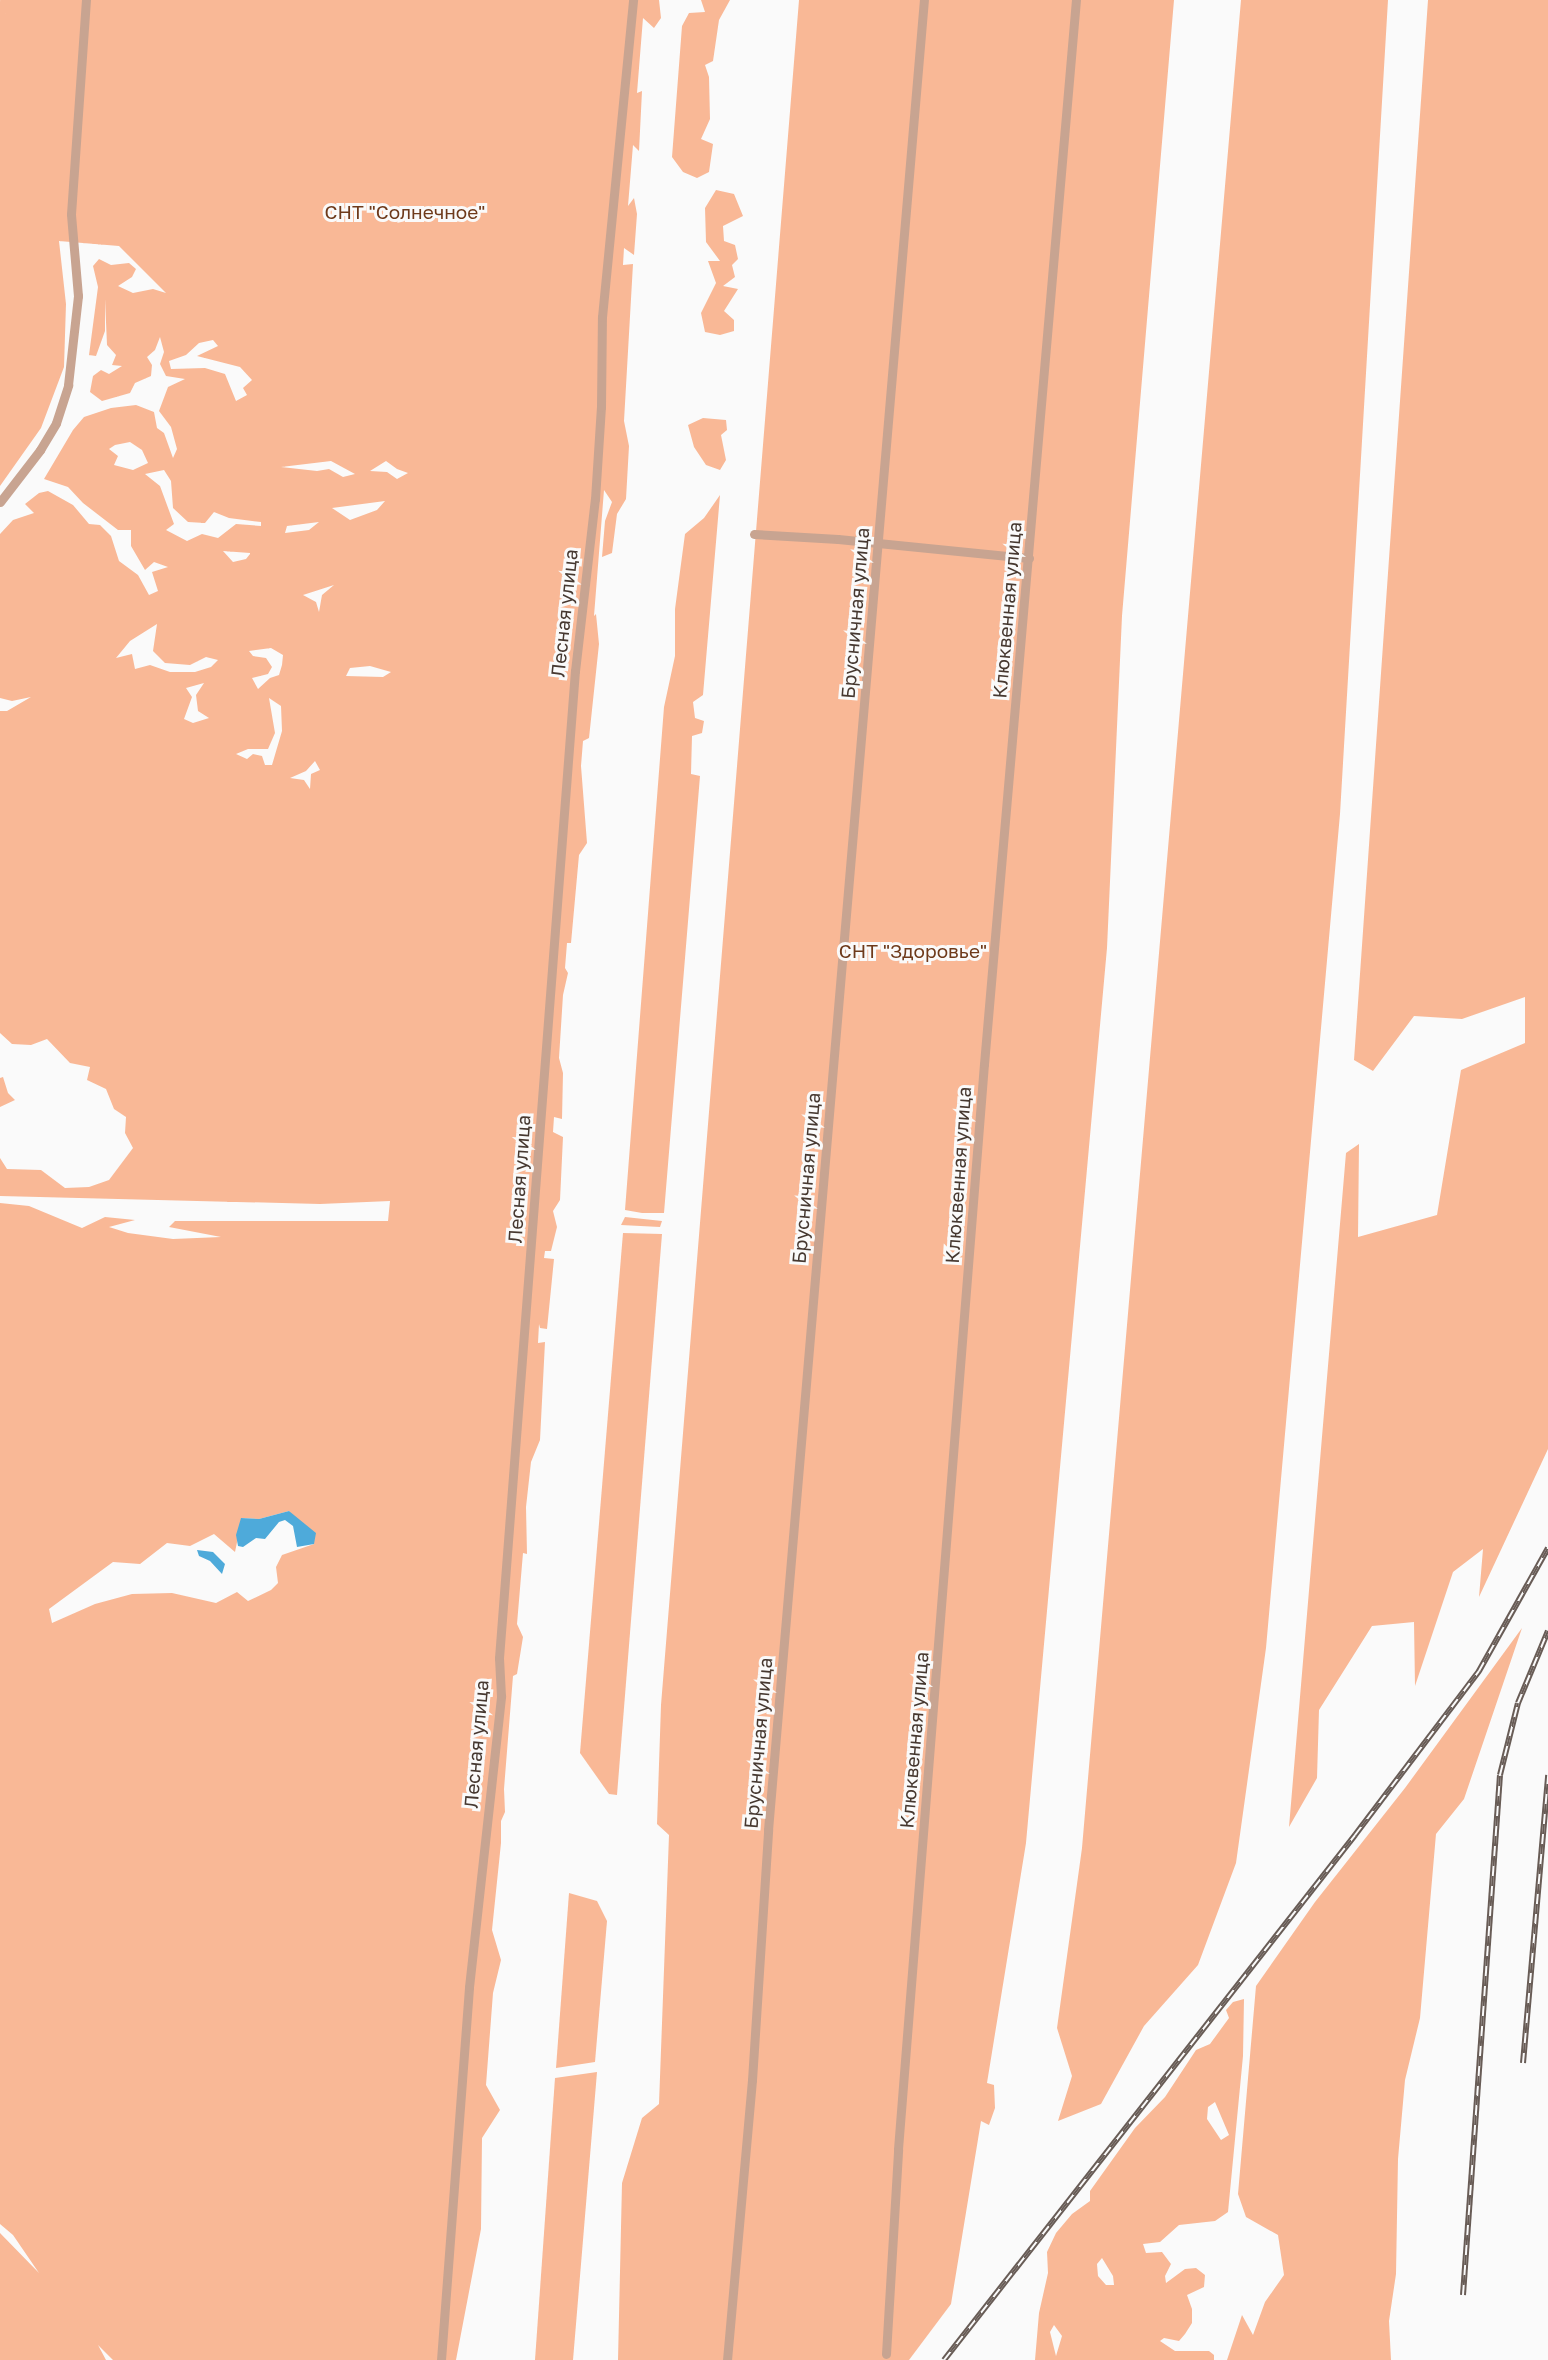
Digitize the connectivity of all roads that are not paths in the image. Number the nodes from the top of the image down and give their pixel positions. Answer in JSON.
{"nodes":[{"id":1,"x":86,"y":0,"type":"edge"},
{"id":2,"x":633,"y":0,"type":"edge"},
{"id":3,"x":924,"y":0,"type":"edge"},
{"id":4,"x":1076,"y":0,"type":"edge"},
{"id":5,"x":0,"y":502,"type":"edge"},
{"id":6,"x":754,"y":534,"type":"dead end"},
{"id":7,"x":879,"y":545,"type":"junction"},
{"id":8,"x":1029,"y":558,"type":"junction"},
{"id":9,"x":887,"y":2354,"type":"dead end"},
{"id":10,"x":441,"y":2360,"type":"edge"},
{"id":11,"x":727,"y":2360,"type":"edge"}],
"edges":[{"from":1,"to":5,"type":"street"},
{"from":2,"to":10,"type":"street","name":"Лесная улица"},
{"from":3,"to":7,"type":"street","name":"Брусничная улица"},
{"from":4,"to":8,"type":"street","name":"Клюквенная улица"},
{"from":6,"to":7,"type":"street"},
{"from":7,"to":8,"type":"street"},
{"from":7,"to":11,"type":"street","name":"Брусничная улица"},
{"from":8,"to":9,"type":"street","name":"Клюквенная улица"}]}
